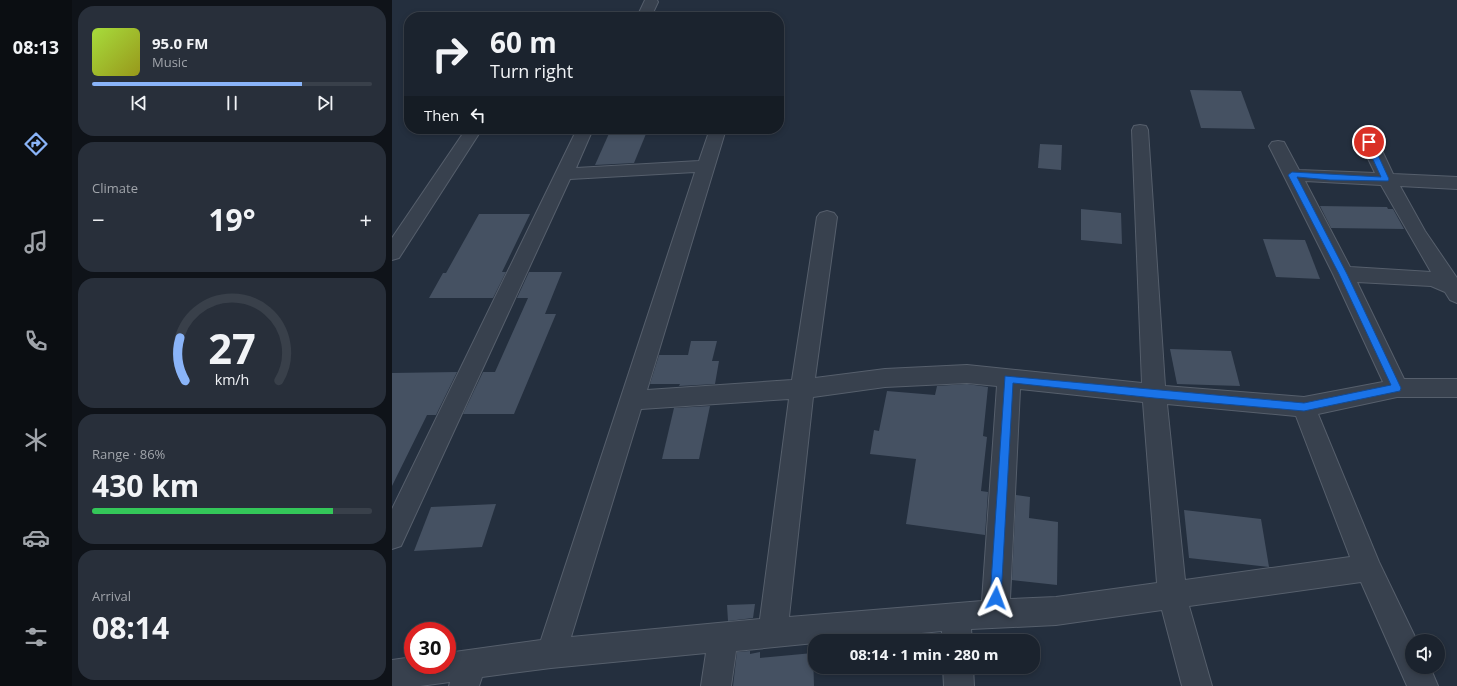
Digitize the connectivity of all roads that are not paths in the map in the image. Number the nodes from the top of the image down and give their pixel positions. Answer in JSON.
{"nodes":[{"id":1,"x":651,"y":2,"type":"dead end"},
{"id":2,"x":646,"y":12,"type":"edge"},
{"id":3,"x":1140,"y":130,"type":"dead end"},
{"id":4,"x":471,"y":134,"type":"edge"},
{"id":5,"x":582,"y":134,"type":"edge"},
{"id":6,"x":716,"y":134,"type":"edge"},
{"id":7,"x":1369,"y":142,"type":"dead end"},
{"id":8,"x":1278,"y":146,"type":"dead end"},
{"id":9,"x":706,"y":166,"type":"junction"},
{"id":10,"x":562,"y":174,"type":"junction"},
{"id":11,"x":1292,"y":175,"type":"junction"},
{"id":12,"x":1385,"y":179,"type":"junction"},
{"id":13,"x":1457,"y":183,"type":"edge"},
{"id":14,"x":827,"y":217,"type":"dead end"},
{"id":15,"x":392,"y":252,"type":"edge"},
{"id":16,"x":1343,"y":274,"type":"junction"},
{"id":17,"x":1454,"y":291,"type":"edge"},
{"id":18,"x":1009,"y":378,"type":"junction"},
{"id":19,"x":1397,"y":388,"type":"junction"},
{"id":20,"x":1457,"y":388,"type":"edge"},
{"id":21,"x":802,"y":389,"type":"junction"},
{"id":22,"x":1154,"y":394,"type":"junction"},
{"id":23,"x":631,"y":400,"type":"junction"},
{"id":24,"x":1304,"y":407,"type":"junction"},
{"id":25,"x":392,"y":537,"type":"edge"},
{"id":26,"x":1368,"y":568,"type":"junction"},
{"id":27,"x":1172,"y":594,"type":"junction"},
{"id":28,"x":995,"y":614,"type":"junction"},
{"id":29,"x":957,"y":628,"type":"edge"},
{"id":30,"x":773,"y":632,"type":"junction"},
{"id":31,"x":723,"y":637,"type":"junction"},
{"id":32,"x":1405,"y":647,"type":"edge"},
{"id":33,"x":551,"y":653,"type":"junction"},
{"id":34,"x":958,"y":674,"type":"edge"},
{"id":35,"x":1417,"y":674,"type":"edge"},
{"id":36,"x":392,"y":675,"type":"edge"},
{"id":37,"x":468,"y":675,"type":"edge"},
{"id":38,"x":716,"y":686,"type":"edge"},
{"id":39,"x":959,"y":686,"type":"edge"},
{"id":40,"x":1197,"y":686,"type":"edge"},
{"id":41,"x":1423,"y":686,"type":"edge"}],
"edges":[{"from":1,"to":2,"type":"street"},
{"from":3,"to":22,"type":"street"},
{"from":4,"to":15,"type":"street"},
{"from":5,"to":10,"type":"street"},
{"from":6,"to":9,"type":"street"},
{"from":7,"to":12,"type":"street"},
{"from":8,"to":11,"type":"street"},
{"from":9,"to":10,"type":"street"},
{"from":9,"to":23,"type":"street"},
{"from":10,"to":25,"type":"street"},
{"from":11,"to":12,"type":"street"},
{"from":11,"to":16,"type":"street"},
{"from":12,"to":13,"type":"street"},
{"from":12,"to":17,"type":"street"},
{"from":14,"to":21,"type":"street"},
{"from":16,"to":17,"type":"street"},
{"from":16,"to":19,"type":"street"},
{"from":18,"to":21,"type":"street"},
{"from":18,"to":22,"type":"street"},
{"from":18,"to":28,"type":"street"},
{"from":19,"to":20,"type":"street"},
{"from":19,"to":24,"type":"street"},
{"from":21,"to":23,"type":"street"},
{"from":21,"to":30,"type":"street"},
{"from":22,"to":24,"type":"street"},
{"from":22,"to":27,"type":"street"},
{"from":23,"to":33,"type":"street"},
{"from":24,"to":26,"type":"street"},
{"from":26,"to":27,"type":"street"},
{"from":26,"to":32,"type":"street"},
{"from":27,"to":28,"type":"street"},
{"from":27,"to":40,"type":"street"},
{"from":28,"to":29,"type":"street"},
{"from":29,"to":30,"type":"street"},
{"from":30,"to":31,"type":"street"},
{"from":31,"to":33,"type":"street"},
{"from":31,"to":38,"type":"street"},
{"from":33,"to":37,"type":"street"},
{"from":34,"to":39,"type":"street"},
{"from":35,"to":41,"type":"street"},
{"from":36,"to":37,"type":"street"}]}
